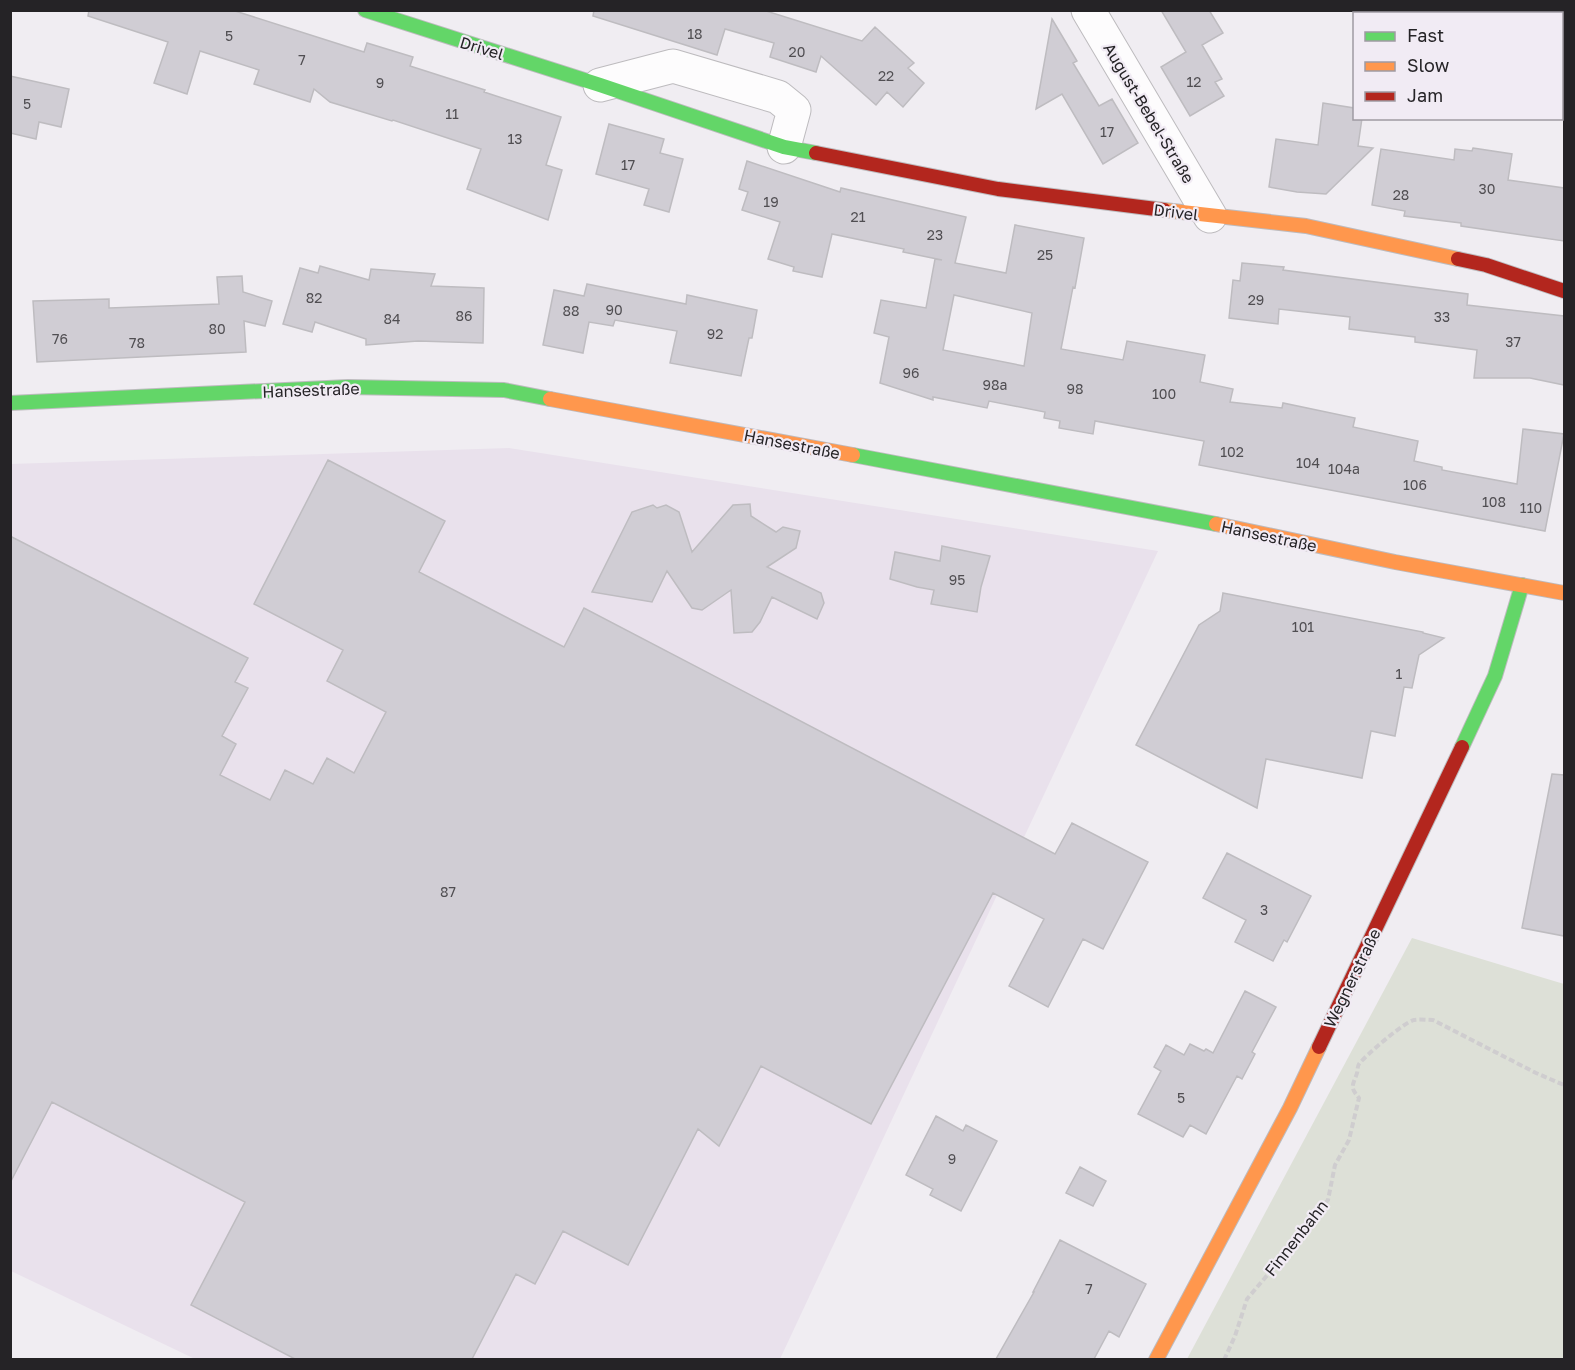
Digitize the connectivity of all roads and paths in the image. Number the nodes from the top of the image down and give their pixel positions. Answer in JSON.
{"nodes":[{"id":1,"x":364,"y":10,"type":"edge"},
{"id":2,"x":1088,"y":10,"type":"edge"},
{"id":3,"x":600,"y":85,"type":"junction"},
{"id":4,"x":784,"y":147,"type":"junction"},
{"id":5,"x":1210,"y":216,"type":"junction"},
{"id":6,"x":1564,"y":291,"type":"edge"},
{"id":7,"x":10,"y":404,"type":"edge"},
{"id":8,"x":1522,"y":585,"type":"junction"},
{"id":9,"x":1564,"y":593,"type":"edge"},
{"id":10,"x":1564,"y":1085,"type":"edge"},
{"id":11,"x":1156,"y":1359,"type":"edge"},
{"id":12,"x":1224,"y":1359,"type":"edge"}],
"edges":[{"from":1,"to":3,"type":"street","name":"Drivel"},
{"from":2,"to":5,"type":"street","name":"August-Bebel-Straße"},
{"from":3,"to":4,"type":"street","name":"Drivel"},
{"from":3,"to":4,"type":"street"},
{"from":4,"to":5,"type":"street","name":"Drivel"},
{"from":5,"to":6,"type":"street","name":"Drivel"},
{"from":7,"to":8,"type":"street","name":"Hansestraße"},
{"from":8,"to":9,"type":"street","name":"Hansestraße"},
{"from":8,"to":11,"type":"street","name":"Wegnerstraße"},
{"from":10,"to":12,"type":"path","name":"Finnenbahn"}]}
